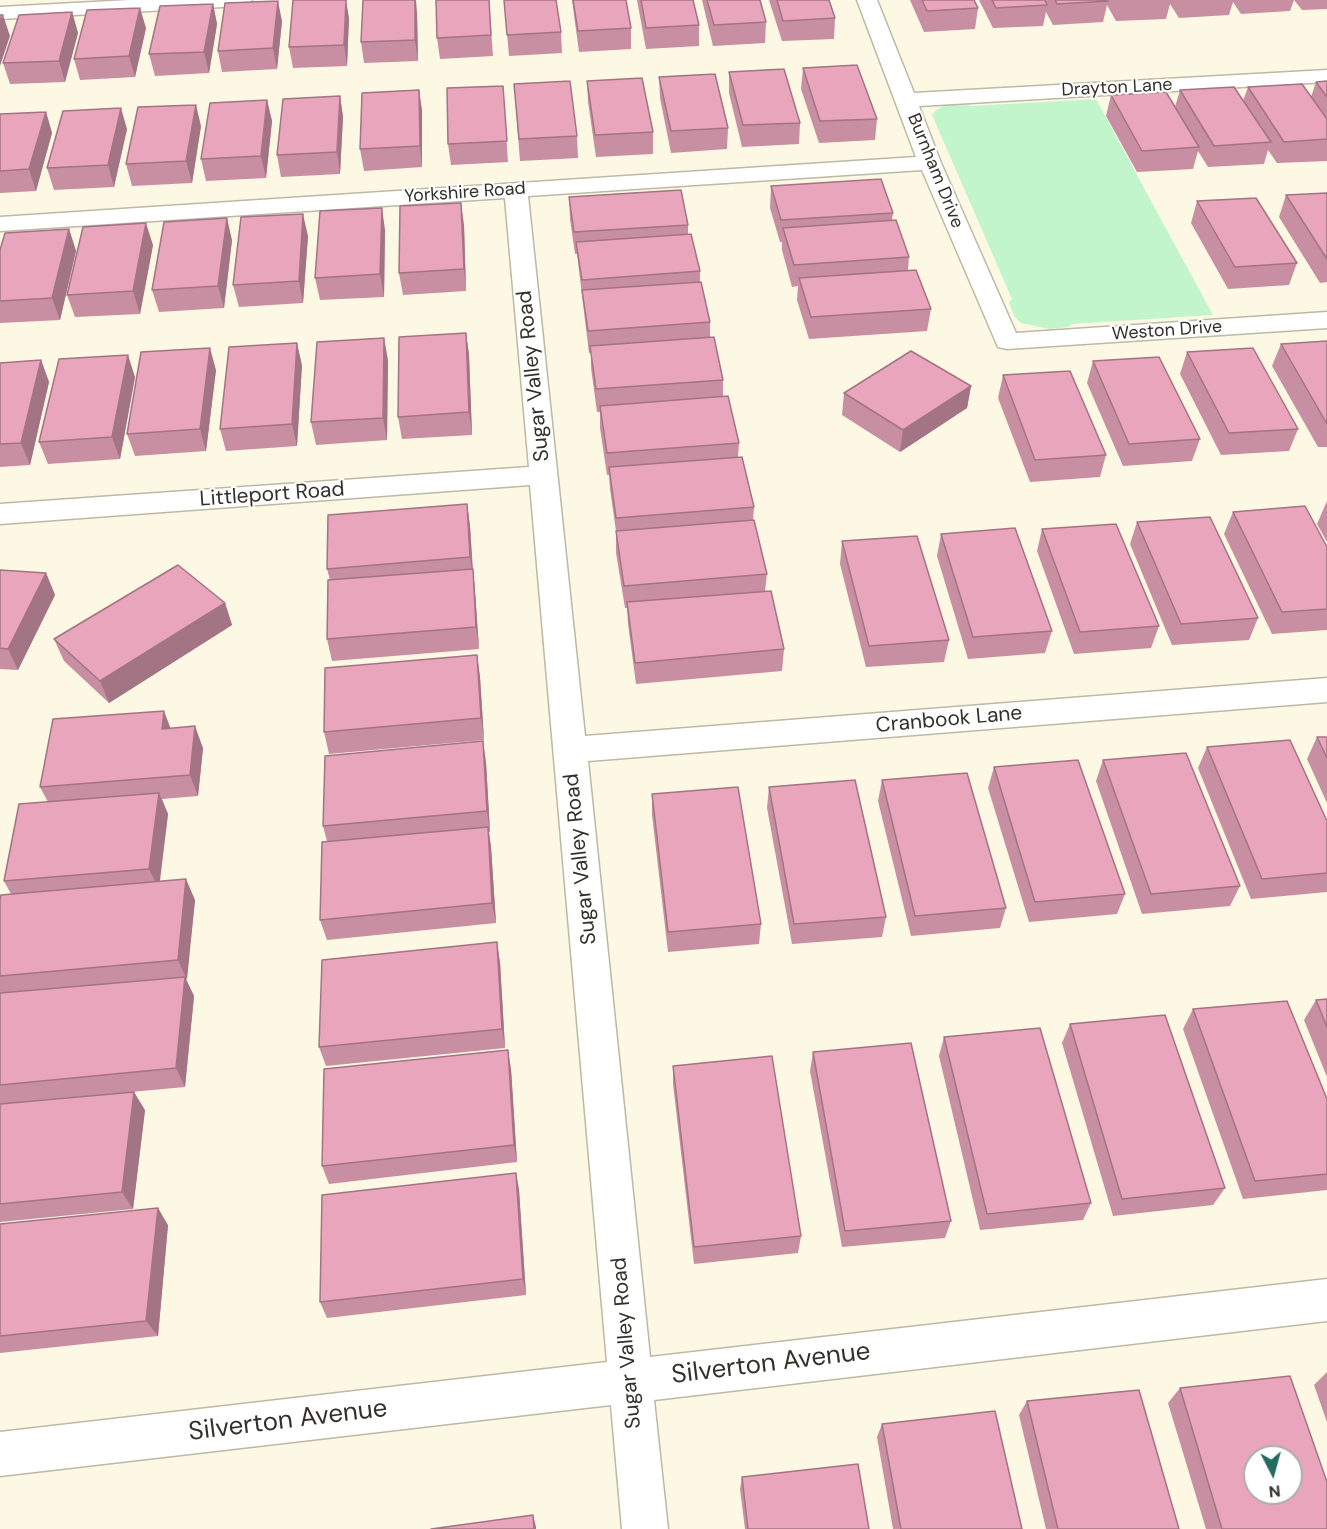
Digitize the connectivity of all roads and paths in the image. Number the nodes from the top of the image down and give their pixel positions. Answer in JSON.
{"nodes":[{"id":1,"x":242,"y":0,"type":"edge"},
{"id":2,"x":867,"y":0,"type":"edge"},
{"id":3,"x":0,"y":13,"type":"edge"},
{"id":4,"x":1327,"y":76,"type":"edge"},
{"id":5,"x":906,"y":100,"type":"junction"},
{"id":6,"x":930,"y":163,"type":"junction"},
{"id":7,"x":516,"y":190,"type":"junction"},
{"id":8,"x":0,"y":224,"type":"edge"},
{"id":9,"x":1327,"y":320,"type":"edge"},
{"id":10,"x":1007,"y":341,"type":"joint"},
{"id":11,"x":543,"y":476,"type":"junction"},
{"id":12,"x":0,"y":514,"type":"edge"},
{"id":13,"x":1327,"y":690,"type":"edge"},
{"id":14,"x":570,"y":750,"type":"junction"},
{"id":15,"x":1327,"y":1300,"type":"edge"},
{"id":16,"x":631,"y":1381,"type":"junction"},
{"id":17,"x":0,"y":1454,"type":"edge"},
{"id":18,"x":645,"y":1529,"type":"edge"}],
"edges":[{"from":1,"to":3,"type":"street"},
{"from":2,"to":5,"type":"street","name":"Burnham Drive"},
{"from":4,"to":5,"type":"street","name":"Drayton Lane"},
{"from":5,"to":6,"type":"street","name":"Burnham Drive"},
{"from":6,"to":7,"type":"street","name":"Yorkshire Road"},
{"from":6,"to":10,"type":"street","name":"Burnham Drive"},
{"from":7,"to":8,"type":"street","name":"Yorkshire Road"},
{"from":7,"to":11,"type":"street","name":"Sugar Valley Road"},
{"from":9,"to":10,"type":"street","name":"Weston Drive"},
{"from":11,"to":12,"type":"street","name":"Littleport Road"},
{"from":11,"to":14,"type":"street","name":"Sugar Valley Road"},
{"from":13,"to":14,"type":"street","name":"Cranbook Lane"},
{"from":14,"to":16,"type":"street","name":"Sugar Valley Road"},
{"from":15,"to":16,"type":"street","name":"Silverton Avenue"},
{"from":16,"to":17,"type":"street","name":"Silverton Avenue"},
{"from":16,"to":18,"type":"street","name":"Sugar Valley Road"}]}
